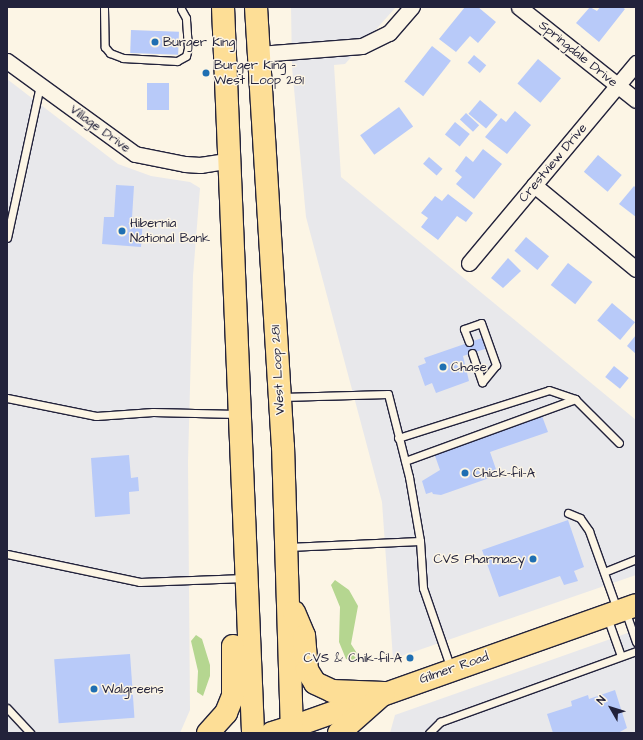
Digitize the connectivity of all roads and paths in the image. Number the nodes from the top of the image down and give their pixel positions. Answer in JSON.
{"nodes":[{"id":1,"x":412,"y":7,"type":"edge"},
{"id":2,"x":519,"y":7,"type":"edge"},
{"id":3,"x":104,"y":8,"type":"dead end"},
{"id":4,"x":181,"y":10,"type":"dead end"},
{"id":5,"x":223,"y":10,"type":"edge"},
{"id":6,"x":256,"y":11,"type":"edge"},
{"id":7,"x":259,"y":54,"type":"junction"},
{"id":8,"x":7,"y":61,"type":"edge"},
{"id":9,"x":636,"y":63,"type":"edge"},
{"id":10,"x":40,"y":85,"type":"junction"},
{"id":11,"x":617,"y":85,"type":"junction"},
{"id":12,"x":636,"y":100,"type":"edge"},
{"id":13,"x":265,"y":159,"type":"junction"},
{"id":14,"x":230,"y":160,"type":"junction"},
{"id":15,"x":534,"y":185,"type":"junction"},
{"id":16,"x":7,"y":238,"type":"edge"},
{"id":17,"x":469,"y":263,"type":"dead end"},
{"id":18,"x":636,"y":269,"type":"edge"},
{"id":19,"x":469,"y":342,"type":"dead end"},
{"id":20,"x":472,"y":353,"type":"dead end"},
{"id":21,"x":280,"y":397,"type":"junction"},
{"id":22,"x":7,"y":398,"type":"edge"},
{"id":23,"x":574,"y":399,"type":"junction"},
{"id":24,"x":239,"y":414,"type":"junction"},
{"id":25,"x":398,"y":438,"type":"junction"},
{"id":26,"x":619,"y":443,"type":"dead end"},
{"id":27,"x":404,"y":461,"type":"junction"},
{"id":28,"x":568,"y":513,"type":"dead end"},
{"id":29,"x":420,"y":541,"type":"junction"},
{"id":30,"x":286,"y":547,"type":"junction"},
{"id":31,"x":7,"y":554,"type":"edge"},
{"id":32,"x":636,"y":559,"type":"edge"},
{"id":33,"x":604,"y":572,"type":"junction"},
{"id":34,"x":246,"y":580,"type":"junction"},
{"id":35,"x":287,"y":595,"type":"junction"},
{"id":36,"x":621,"y":610,"type":"edge"},
{"id":37,"x":636,"y":642,"type":"edge"},
{"id":38,"x":636,"y":651,"type":"edge"},
{"id":39,"x":621,"y":656,"type":"junction"},
{"id":40,"x":451,"y":670,"type":"junction"},
{"id":41,"x":384,"y":693,"type":"junction"},
{"id":42,"x":7,"y":708,"type":"edge"},
{"id":43,"x":285,"y":731,"type":"edge"},
{"id":44,"x":30,"y":733,"type":"edge"},
{"id":45,"x":208,"y":733,"type":"edge"},
{"id":46,"x":253,"y":733,"type":"edge"},
{"id":47,"x":339,"y":733,"type":"edge"},
{"id":48,"x":429,"y":733,"type":"edge"}],
"edges":[{"from":1,"to":7,"type":"street"},
{"from":2,"to":11,"type":"street","name":"Springdale Drive"},
{"from":3,"to":4,"type":"lane"},
{"from":5,"to":6,"type":"main road"},
{"from":5,"to":14,"type":"main road"},
{"from":6,"to":7,"type":"main road","name":"West Loop 281"},
{"from":7,"to":13,"type":"main road","name":"West Loop 281"},
{"from":8,"to":10,"type":"street","name":"Village Drive"},
{"from":9,"to":11,"type":"street","name":"Crestview Drive"},
{"from":10,"to":14,"type":"street","name":"Village Drive"},
{"from":10,"to":16,"type":"lane"},
{"from":11,"to":12,"type":"street","name":"Springdale Drive"},
{"from":11,"to":15,"type":"street","name":"Crestview Drive"},
{"from":13,"to":14,"type":"main road"},
{"from":13,"to":21,"type":"main road","name":"West Loop 281"},
{"from":14,"to":24,"type":"main road"},
{"from":15,"to":17,"type":"street","name":"Crestview Drive"},
{"from":15,"to":18,"type":"street"},
{"from":19,"to":20,"type":"lane"},
{"from":21,"to":25,"type":"lane"},
{"from":21,"to":30,"type":"main road","name":"West Loop 281"},
{"from":22,"to":24,"type":"lane"},
{"from":23,"to":25,"type":"lane"},
{"from":23,"to":26,"type":"lane"},
{"from":23,"to":27,"type":"lane"},
{"from":24,"to":34,"type":"main road"},
{"from":25,"to":27,"type":"lane"},
{"from":27,"to":29,"type":"lane"},
{"from":28,"to":33,"type":"lane"},
{"from":29,"to":30,"type":"lane"},
{"from":29,"to":40,"type":"lane"},
{"from":30,"to":35,"type":"main road","name":"West Loop 281"},
{"from":31,"to":34,"type":"lane"},
{"from":32,"to":33,"type":"lane"},
{"from":33,"to":36,"type":"lane"},
{"from":34,"to":45,"type":"main road"},
{"from":34,"to":46,"type":"main road"},
{"from":35,"to":41,"type":"main road"},
{"from":35,"to":43,"type":"main road","name":"West Loop 281"},
{"from":36,"to":37,"type":"lane"},
{"from":36,"to":39,"type":"lane"},
{"from":36,"to":40,"type":"main road","name":"Gilmer Road"},
{"from":38,"to":39,"type":"lane"},
{"from":39,"to":48,"type":"lane"},
{"from":40,"to":41,"type":"main road","name":"Gilmer Road"},
{"from":41,"to":43,"type":"main road","name":"Gilmer Road"},
{"from":41,"to":47,"type":"main road"},
{"from":42,"to":44,"type":"lane"}]}
